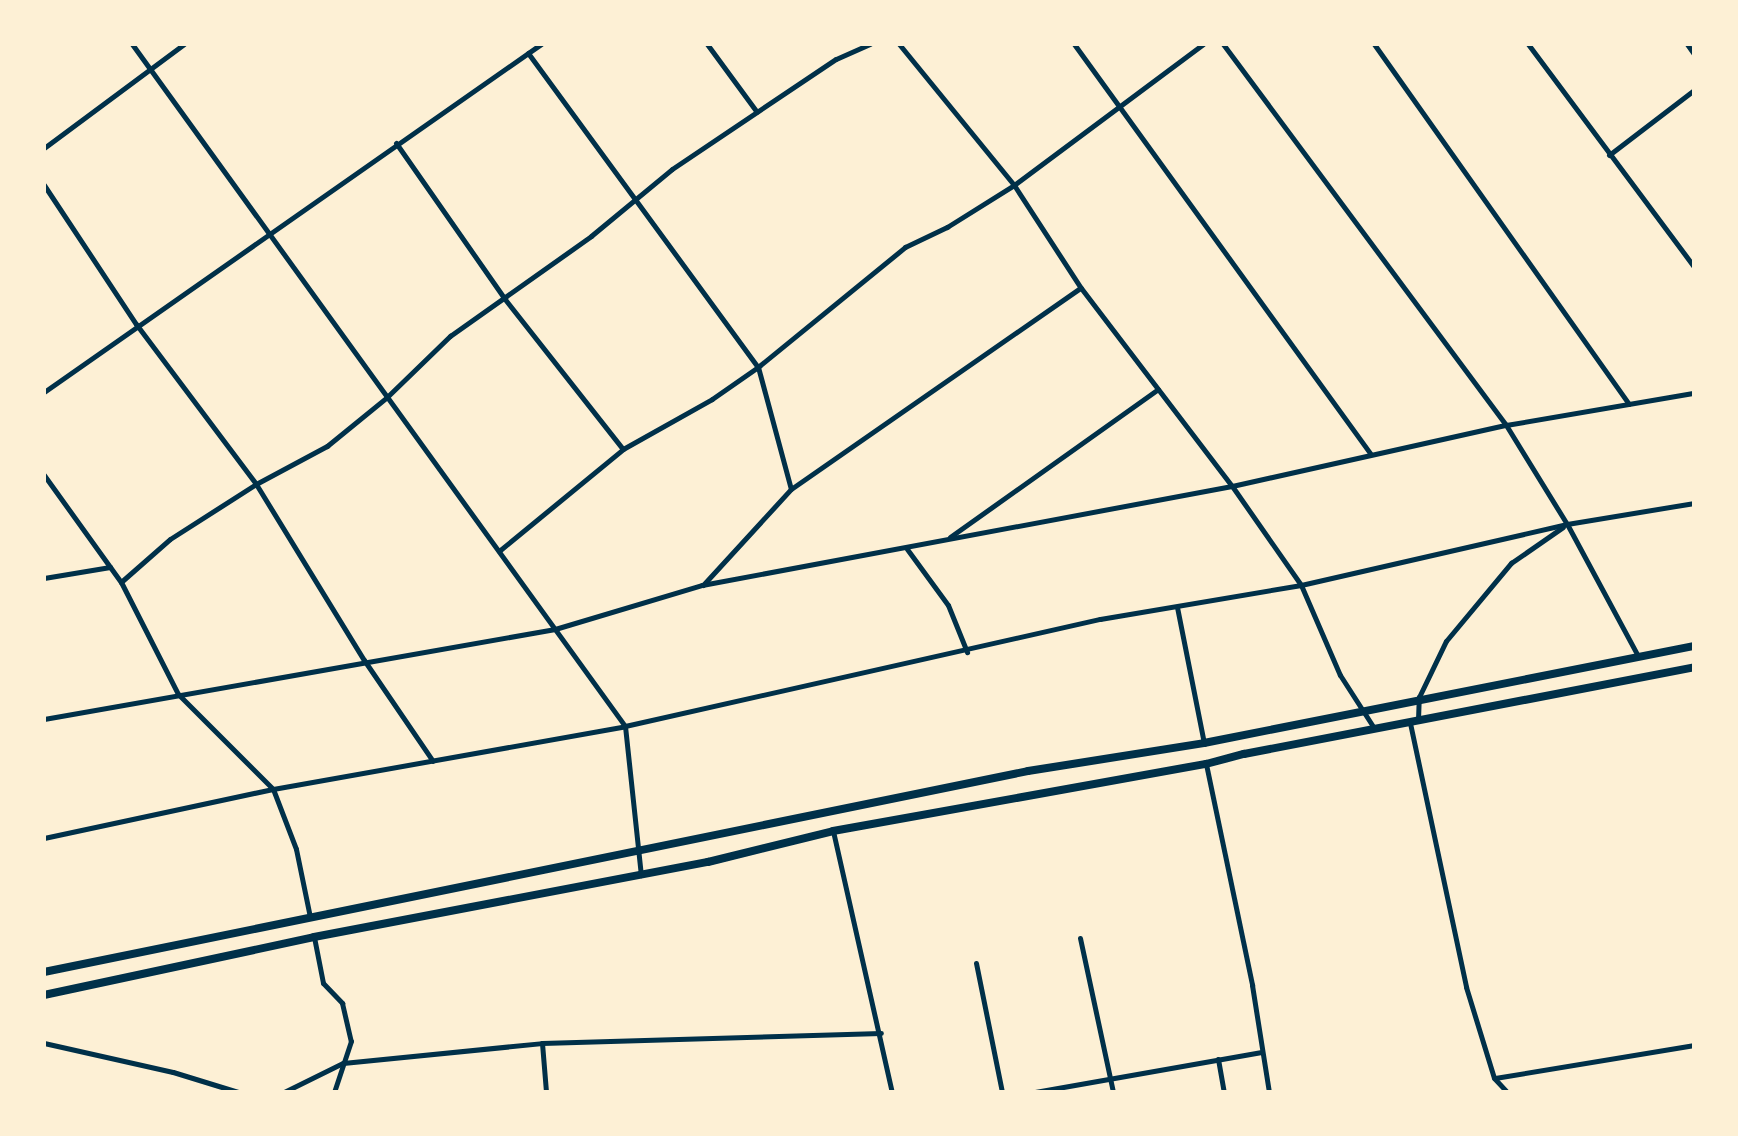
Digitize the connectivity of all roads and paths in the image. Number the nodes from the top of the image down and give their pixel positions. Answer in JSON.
{"nodes":[{"id":1,"x":132,"y":44,"type":"edge"},
{"id":2,"x":184,"y":44,"type":"edge"},
{"id":3,"x":541,"y":44,"type":"edge"},
{"id":4,"x":707,"y":44,"type":"edge"},
{"id":5,"x":870,"y":44,"type":"edge"},
{"id":6,"x":899,"y":44,"type":"edge"},
{"id":7,"x":1074,"y":44,"type":"edge"},
{"id":8,"x":1203,"y":44,"type":"edge"},
{"id":9,"x":1223,"y":44,"type":"edge"},
{"id":10,"x":1374,"y":44,"type":"edge"},
{"id":11,"x":1528,"y":44,"type":"edge"},
{"id":12,"x":1687,"y":44,"type":"edge"},
{"id":13,"x":528,"y":53,"type":"junction"},
{"id":14,"x":1694,"y":54,"type":"edge"},
{"id":15,"x":150,"y":69,"type":"junction"},
{"id":16,"x":1694,"y":90,"type":"edge"},
{"id":17,"x":1118,"y":108,"type":"junction"},
{"id":18,"x":757,"y":112,"type":"junction"},
{"id":19,"x":396,"y":143,"type":"junction"},
{"id":20,"x":44,"y":148,"type":"edge"},
{"id":21,"x":1609,"y":155,"type":"junction"},
{"id":22,"x":44,"y":185,"type":"edge"},
{"id":23,"x":1014,"y":185,"type":"junction"},
{"id":24,"x":635,"y":200,"type":"junction"},
{"id":25,"x":267,"y":233,"type":"junction"},
{"id":26,"x":1694,"y":267,"type":"edge"},
{"id":27,"x":1081,"y":288,"type":"junction"},
{"id":28,"x":504,"y":298,"type":"junction"},
{"id":29,"x":136,"y":324,"type":"junction"},
{"id":30,"x":758,"y":367,"type":"junction"},
{"id":31,"x":1158,"y":389,"type":"junction"},
{"id":32,"x":44,"y":392,"type":"edge"},
{"id":33,"x":1694,"y":393,"type":"edge"},
{"id":34,"x":387,"y":397,"type":"junction"},
{"id":35,"x":1629,"y":404,"type":"junction"},
{"id":36,"x":1506,"y":425,"type":"junction"},
{"id":37,"x":623,"y":449,"type":"junction"},
{"id":38,"x":1370,"y":453,"type":"junction"},
{"id":39,"x":44,"y":475,"type":"edge"},
{"id":40,"x":256,"y":484,"type":"junction"},
{"id":41,"x":1232,"y":486,"type":"junction"},
{"id":42,"x":791,"y":489,"type":"junction"},
{"id":43,"x":1694,"y":503,"type":"edge"},
{"id":44,"x":1567,"y":524,"type":"junction"},
{"id":45,"x":947,"y":539,"type":"junction"},
{"id":46,"x":907,"y":549,"type":"junction"},
{"id":47,"x":499,"y":551,"type":"junction"},
{"id":48,"x":110,"y":567,"type":"junction"},
{"id":49,"x":44,"y":578,"type":"edge"},
{"id":50,"x":121,"y":582,"type":"junction"},
{"id":51,"x":702,"y":585,"type":"junction"},
{"id":52,"x":1301,"y":585,"type":"junction"},
{"id":53,"x":1177,"y":607,"type":"junction"},
{"id":54,"x":555,"y":629,"type":"junction"},
{"id":55,"x":1694,"y":646,"type":"edge"},
{"id":56,"x":967,"y":652,"type":"junction"},
{"id":57,"x":1638,"y":656,"type":"junction"},
{"id":58,"x":364,"y":660,"type":"junction"},
{"id":59,"x":1694,"y":667,"type":"edge"},
{"id":60,"x":178,"y":694,"type":"junction"},
{"id":61,"x":1419,"y":697,"type":"junction"},
{"id":62,"x":1364,"y":709,"type":"junction"},
{"id":63,"x":44,"y":719,"type":"edge"},
{"id":64,"x":1414,"y":721,"type":"junction"},
{"id":65,"x":625,"y":726,"type":"junction"},
{"id":66,"x":1375,"y":729,"type":"junction"},
{"id":67,"x":1204,"y":743,"type":"junction"},
{"id":68,"x":433,"y":761,"type":"junction"},
{"id":69,"x":1206,"y":764,"type":"junction"},
{"id":70,"x":273,"y":789,"type":"junction"},
{"id":71,"x":829,"y":811,"type":"junction"},
{"id":72,"x":833,"y":831,"type":"junction"},
{"id":73,"x":44,"y":838,"type":"edge"},
{"id":74,"x":637,"y":853,"type":"junction"},
{"id":75,"x":641,"y":876,"type":"junction"},
{"id":76,"x":310,"y":917,"type":"junction"},
{"id":77,"x":314,"y":937,"type":"junction"},
{"id":78,"x":1080,"y":938,"type":"dead end"},
{"id":79,"x":976,"y":963,"type":"dead end"},
{"id":80,"x":44,"y":972,"type":"edge"},
{"id":81,"x":44,"y":995,"type":"edge"},
{"id":82,"x":881,"y":1033,"type":"junction"},
{"id":83,"x":44,"y":1043,"type":"edge"},
{"id":84,"x":542,"y":1043,"type":"junction"},
{"id":85,"x":1694,"y":1045,"type":"edge"},
{"id":86,"x":1261,"y":1052,"type":"junction"},
{"id":87,"x":1218,"y":1059,"type":"junction"},
{"id":88,"x":343,"y":1063,"type":"junction"},
{"id":89,"x":1110,"y":1078,"type":"junction"},
{"id":90,"x":1494,"y":1078,"type":"junction"},
{"id":91,"x":238,"y":1092,"type":"edge"},
{"id":92,"x":284,"y":1092,"type":"edge"},
{"id":93,"x":334,"y":1092,"type":"edge"},
{"id":94,"x":546,"y":1092,"type":"edge"},
{"id":95,"x":892,"y":1092,"type":"edge"},
{"id":96,"x":1002,"y":1092,"type":"edge"},
{"id":97,"x":1035,"y":1092,"type":"edge"},
{"id":98,"x":1113,"y":1092,"type":"edge"},
{"id":99,"x":1224,"y":1092,"type":"edge"},
{"id":100,"x":1269,"y":1092,"type":"edge"},
{"id":101,"x":1507,"y":1092,"type":"edge"}],
"edges":[{"from":1,"to":15,"type":"street"},
{"from":2,"to":15,"type":"street"},
{"from":3,"to":13,"type":"street"},
{"from":4,"to":18,"type":"street"},
{"from":5,"to":18,"type":"street"},
{"from":6,"to":23,"type":"street"},
{"from":7,"to":17,"type":"street"},
{"from":8,"to":17,"type":"street"},
{"from":9,"to":36,"type":"street"},
{"from":10,"to":35,"type":"street"},
{"from":11,"to":21,"type":"street"},
{"from":12,"to":14,"type":"street"},
{"from":13,"to":19,"type":"street"},
{"from":13,"to":24,"type":"street"},
{"from":15,"to":20,"type":"street"},
{"from":15,"to":25,"type":"street"},
{"from":16,"to":21,"type":"street"},
{"from":17,"to":23,"type":"street"},
{"from":17,"to":38,"type":"street"},
{"from":18,"to":24,"type":"street"},
{"from":19,"to":25,"type":"street"},
{"from":19,"to":28,"type":"street"},
{"from":21,"to":26,"type":"street"},
{"from":22,"to":29,"type":"street"},
{"from":23,"to":27,"type":"street"},
{"from":23,"to":30,"type":"street"},
{"from":24,"to":28,"type":"street"},
{"from":24,"to":30,"type":"street"},
{"from":25,"to":29,"type":"street"},
{"from":25,"to":34,"type":"street"},
{"from":27,"to":31,"type":"street"},
{"from":27,"to":42,"type":"street"},
{"from":28,"to":34,"type":"street"},
{"from":28,"to":37,"type":"street"},
{"from":29,"to":32,"type":"street"},
{"from":29,"to":40,"type":"street"},
{"from":30,"to":37,"type":"street"},
{"from":30,"to":42,"type":"street"},
{"from":31,"to":41,"type":"street"},
{"from":31,"to":45,"type":"street"},
{"from":33,"to":35,"type":"street"},
{"from":34,"to":40,"type":"street"},
{"from":34,"to":47,"type":"street"},
{"from":35,"to":36,"type":"street"},
{"from":36,"to":38,"type":"street"},
{"from":36,"to":44,"type":"street"},
{"from":37,"to":47,"type":"street"},
{"from":38,"to":41,"type":"street"},
{"from":39,"to":48,"type":"street"},
{"from":40,"to":50,"type":"street"},
{"from":40,"to":58,"type":"street"},
{"from":41,"to":45,"type":"street"},
{"from":41,"to":52,"type":"street"},
{"from":42,"to":51,"type":"street"},
{"from":43,"to":44,"type":"street"},
{"from":44,"to":52,"type":"street"},
{"from":44,"to":57,"type":"street"},
{"from":44,"to":61,"type":"street"},
{"from":45,"to":46,"type":"street"},
{"from":46,"to":51,"type":"street"},
{"from":46,"to":56,"type":"street"},
{"from":47,"to":54,"type":"street"},
{"from":48,"to":49,"type":"street"},
{"from":48,"to":50,"type":"street"},
{"from":50,"to":60,"type":"street"},
{"from":51,"to":54,"type":"street"},
{"from":52,"to":53,"type":"street"},
{"from":52,"to":62,"type":"street"},
{"from":53,"to":56,"type":"street"},
{"from":53,"to":67,"type":"street"},
{"from":54,"to":58,"type":"street"},
{"from":54,"to":65,"type":"street"},
{"from":55,"to":57,"type":"main road"},
{"from":56,"to":65,"type":"street"},
{"from":57,"to":61,"type":"main road"},
{"from":58,"to":60,"type":"street"},
{"from":58,"to":68,"type":"street"},
{"from":59,"to":64,"type":"main road"},
{"from":60,"to":63,"type":"street"},
{"from":60,"to":70,"type":"street"},
{"from":61,"to":62,"type":"main road"},
{"from":61,"to":64,"type":"street"},
{"from":62,"to":66,"type":"street"},
{"from":62,"to":67,"type":"main road"},
{"from":64,"to":66,"type":"main road"},
{"from":64,"to":90,"type":"street"},
{"from":65,"to":68,"type":"street"},
{"from":65,"to":74,"type":"street"},
{"from":66,"to":69,"type":"main road"},
{"from":67,"to":71,"type":"main road"},
{"from":68,"to":70,"type":"street"},
{"from":69,"to":72,"type":"main road"},
{"from":69,"to":86,"type":"street"},
{"from":70,"to":73,"type":"street"},
{"from":70,"to":76,"type":"street"},
{"from":71,"to":72,"type":"main road"},
{"from":71,"to":74,"type":"main road"},
{"from":72,"to":75,"type":"main road"},
{"from":72,"to":82,"type":"street"},
{"from":74,"to":75,"type":"street"},
{"from":74,"to":76,"type":"main road"},
{"from":75,"to":77,"type":"main road"},
{"from":76,"to":80,"type":"main road"},
{"from":77,"to":81,"type":"main road"},
{"from":77,"to":88,"type":"street"},
{"from":78,"to":89,"type":"street"},
{"from":79,"to":96,"type":"street"},
{"from":82,"to":84,"type":"street"},
{"from":82,"to":95,"type":"street"},
{"from":83,"to":91,"type":"street"},
{"from":84,"to":88,"type":"street"},
{"from":84,"to":94,"type":"street"},
{"from":85,"to":90,"type":"street"},
{"from":86,"to":87,"type":"street"},
{"from":86,"to":100,"type":"street"},
{"from":87,"to":89,"type":"street"},
{"from":87,"to":99,"type":"street"},
{"from":88,"to":92,"type":"street"},
{"from":88,"to":93,"type":"street"},
{"from":89,"to":97,"type":"street"},
{"from":89,"to":98,"type":"street"},
{"from":90,"to":101,"type":"street"}]}
